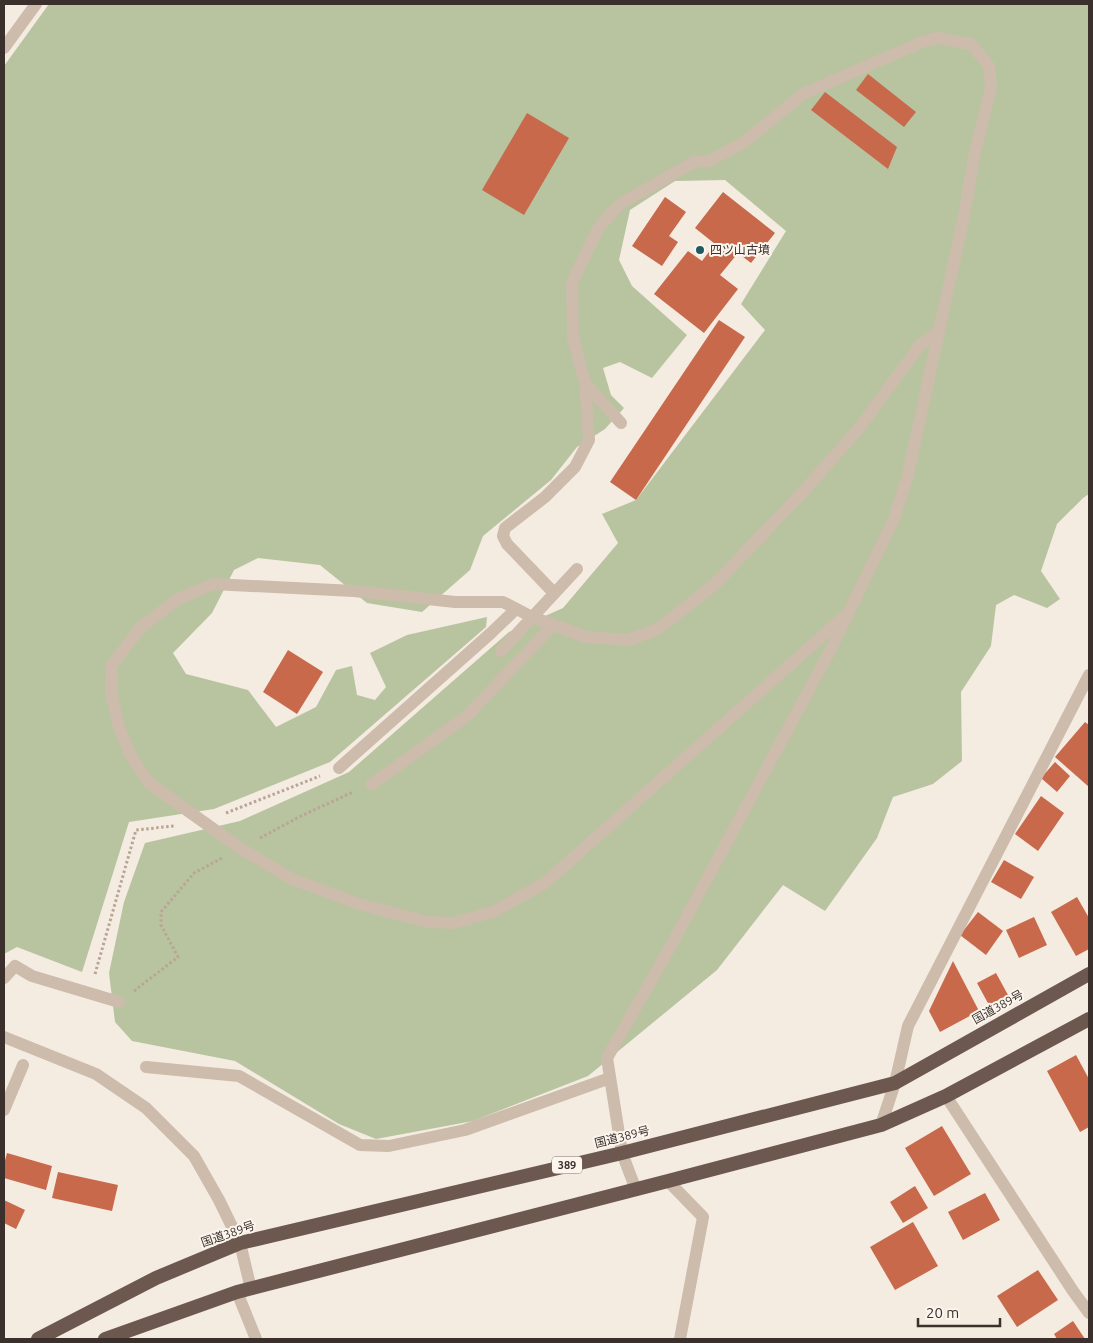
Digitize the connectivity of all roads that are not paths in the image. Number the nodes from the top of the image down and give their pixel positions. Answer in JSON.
{"nodes":[{"id":1,"x":36,"y":4,"type":"edge"},
{"id":2,"x":4,"y":48,"type":"edge"},
{"id":3,"x":939,"y":331,"type":"junction"},
{"id":4,"x":585,"y":383,"type":"junction"},
{"id":5,"x":621,"y":423,"type":"dead end"},
{"id":6,"x":577,"y":569,"type":"dead end"},
{"id":7,"x":554,"y":593,"type":"junction"},
{"id":8,"x":516,"y":609,"type":"junction"},
{"id":9,"x":848,"y":613,"type":"junction"},
{"id":10,"x":532,"y":618,"type":"junction"},
{"id":11,"x":553,"y":625,"type":"junction"},
{"id":12,"x":501,"y":651,"type":"dead end"},
{"id":13,"x":1088,"y":679,"type":"edge"},
{"id":14,"x":339,"y":768,"type":"road end"},
{"id":15,"x":372,"y":784,"type":"road end"},
{"id":16,"x":1089,"y":974,"type":"edge"},
{"id":17,"x":4,"y":978,"type":"edge"},
{"id":18,"x":119,"y":1002,"type":"road end"},
{"id":19,"x":1089,"y":1019,"type":"edge"},
{"id":20,"x":4,"y":1037,"type":"edge"},
{"id":21,"x":23,"y":1065,"type":"dead end"},
{"id":22,"x":146,"y":1067,"type":"dead end"},
{"id":23,"x":610,"y":1078,"type":"junction"},
{"id":24,"x":895,"y":1083,"type":"junction"},
{"id":25,"x":946,"y":1096,"type":"junction"},
{"id":26,"x":4,"y":1110,"type":"edge"},
{"id":27,"x":881,"y":1124,"type":"junction"},
{"id":28,"x":622,"y":1152,"type":"junction"},
{"id":29,"x":668,"y":1181,"type":"junction"},
{"id":30,"x":636,"y":1190,"type":"junction"},
{"id":31,"x":240,"y":1243,"type":"junction"},
{"id":32,"x":251,"y":1289,"type":"junction"},
{"id":33,"x":237,"y":1292,"type":"junction"},
{"id":34,"x":1089,"y":1313,"type":"edge"},
{"id":35,"x":38,"y":1339,"type":"edge"},
{"id":36,"x":105,"y":1339,"type":"edge"},
{"id":37,"x":256,"y":1339,"type":"edge"},
{"id":38,"x":680,"y":1339,"type":"edge"}],
"edges":[{"from":1,"to":2,"type":"street"},
{"from":3,"to":4,"type":"street"},
{"from":3,"to":9,"type":"street"},
{"from":3,"to":11,"type":"street"},
{"from":4,"to":5,"type":"street"},
{"from":4,"to":7,"type":"street"},
{"from":6,"to":7,"type":"street"},
{"from":7,"to":10,"type":"street"},
{"from":8,"to":9,"type":"street"},
{"from":8,"to":10,"type":"street"},
{"from":8,"to":14,"type":"street"},
{"from":9,"to":23,"type":"street"},
{"from":10,"to":11,"type":"street"},
{"from":10,"to":12,"type":"street"},
{"from":11,"to":15,"type":"street"},
{"from":13,"to":24,"type":"street"},
{"from":16,"to":24,"type":"highway","name":"国道389号","number":"389"},
{"from":17,"to":18,"type":"street"},
{"from":19,"to":25,"type":"highway"},
{"from":20,"to":31,"type":"street"},
{"from":21,"to":26,"type":"street"},
{"from":22,"to":23,"type":"street"},
{"from":23,"to":28,"type":"street"},
{"from":24,"to":27,"type":"street"},
{"from":24,"to":28,"type":"highway","name":"国道389号","number":"389"},
{"from":25,"to":27,"type":"highway"},
{"from":25,"to":34,"type":"street"},
{"from":27,"to":29,"type":"highway"},
{"from":28,"to":30,"type":"street"},
{"from":28,"to":31,"type":"highway","name":"国道389号","number":"389"},
{"from":29,"to":30,"type":"highway"},
{"from":29,"to":38,"type":"street"},
{"from":30,"to":32,"type":"highway"},
{"from":31,"to":32,"type":"street"},
{"from":31,"to":35,"type":"highway","name":"国道389号","number":"389"},
{"from":32,"to":33,"type":"highway"},
{"from":33,"to":36,"type":"highway"},
{"from":33,"to":37,"type":"street"}]}
